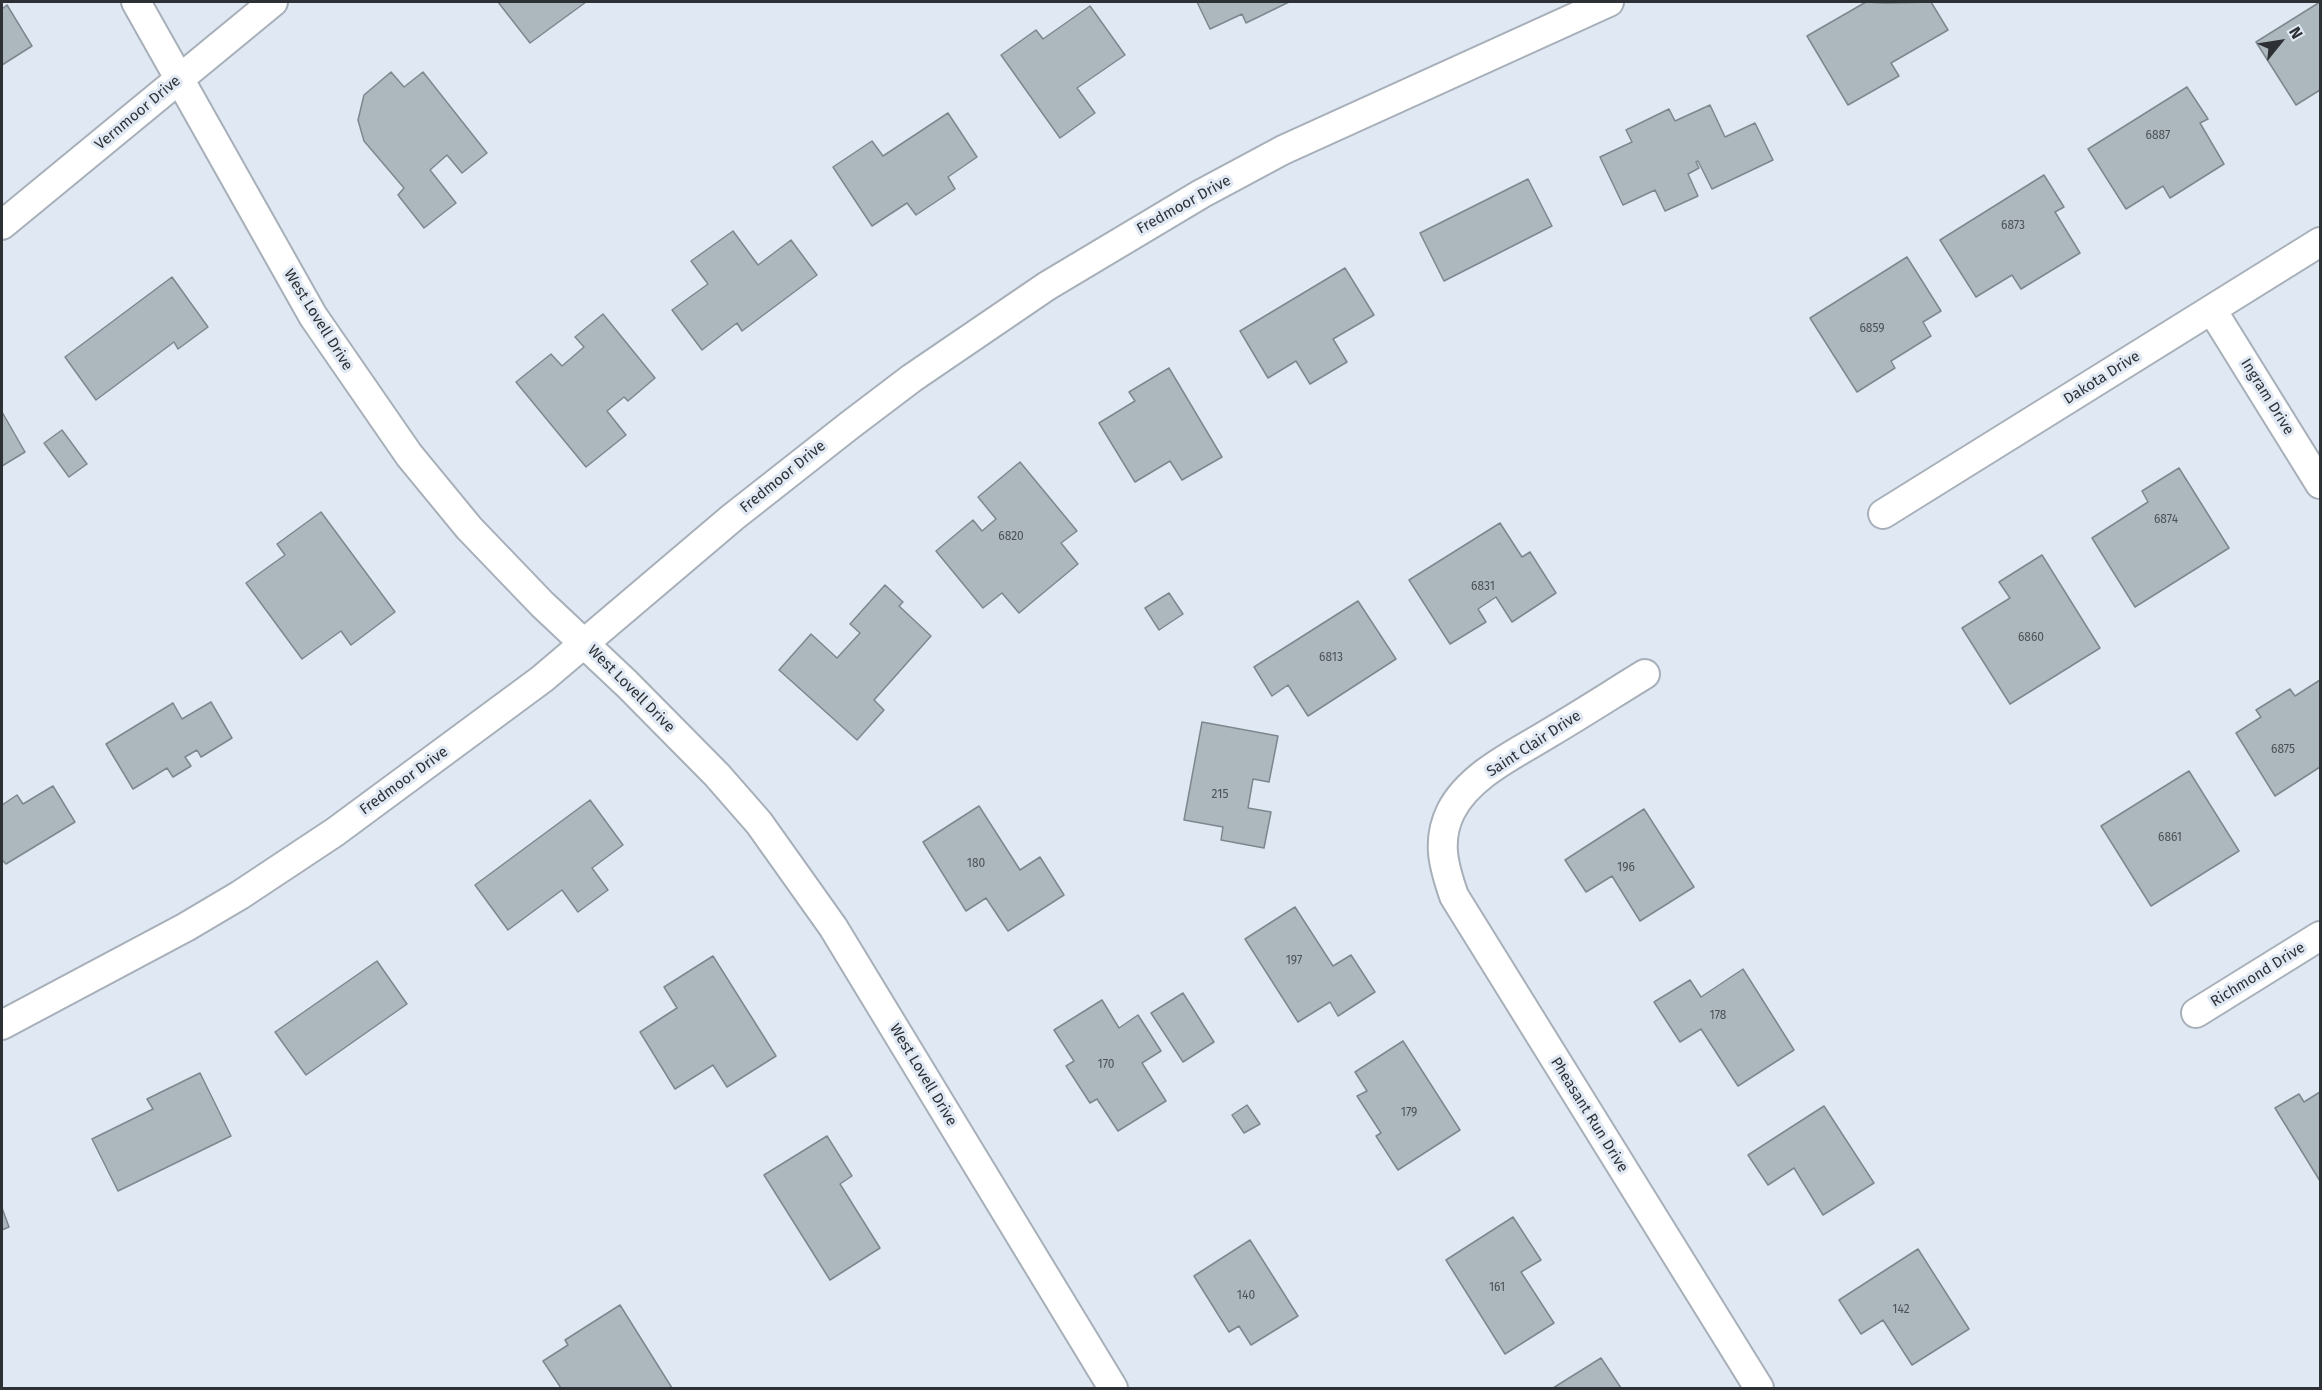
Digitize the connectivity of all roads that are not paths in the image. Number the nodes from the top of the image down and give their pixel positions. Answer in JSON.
{"nodes":[{"id":1,"x":136,"y":2,"type":"edge"},
{"id":2,"x":273,"y":2,"type":"edge"},
{"id":3,"x":1610,"y":2,"type":"edge"},
{"id":4,"x":179,"y":79,"type":"junction"},
{"id":5,"x":2,"y":225,"type":"edge"},
{"id":6,"x":2320,"y":242,"type":"edge"},
{"id":7,"x":2212,"y":310,"type":"junction"},
{"id":8,"x":2320,"y":484,"type":"edge"},
{"id":9,"x":1884,"y":514,"type":"dead end"},
{"id":10,"x":585,"y":644,"type":"junction"},
{"id":11,"x":1645,"y":674,"type":"dead end"},
{"id":12,"x":1443,"y":833,"type":"joint"},
{"id":13,"x":2320,"y":936,"type":"edge"},
{"id":14,"x":2196,"y":1013,"type":"dead end"},
{"id":15,"x":2,"y":1025,"type":"edge"},
{"id":16,"x":1113,"y":1389,"type":"edge"},
{"id":17,"x":1759,"y":1389,"type":"edge"}],
"edges":[{"from":1,"to":4,"type":"street","name":"West Lovell Drive"},
{"from":2,"to":4,"type":"street","name":"Vernmoor Drive"},
{"from":3,"to":10,"type":"street","name":"Fredmoor Drive"},
{"from":4,"to":5,"type":"street","name":"Vernmoor Drive"},
{"from":4,"to":10,"type":"street","name":"West Lovell Drive"},
{"from":6,"to":7,"type":"street","name":"Dakota Drive"},
{"from":7,"to":8,"type":"street","name":"Ingram Drive"},
{"from":7,"to":9,"type":"street","name":"Dakota Drive"},
{"from":10,"to":15,"type":"street","name":"Fredmoor Drive"},
{"from":10,"to":16,"type":"street","name":"West Lovell Drive"},
{"from":11,"to":12,"type":"street","name":"Saint Clair Drive"},
{"from":12,"to":17,"type":"street","name":"Pheasant Run Drive"},
{"from":13,"to":14,"type":"street","name":"Richmond Drive"}]}
